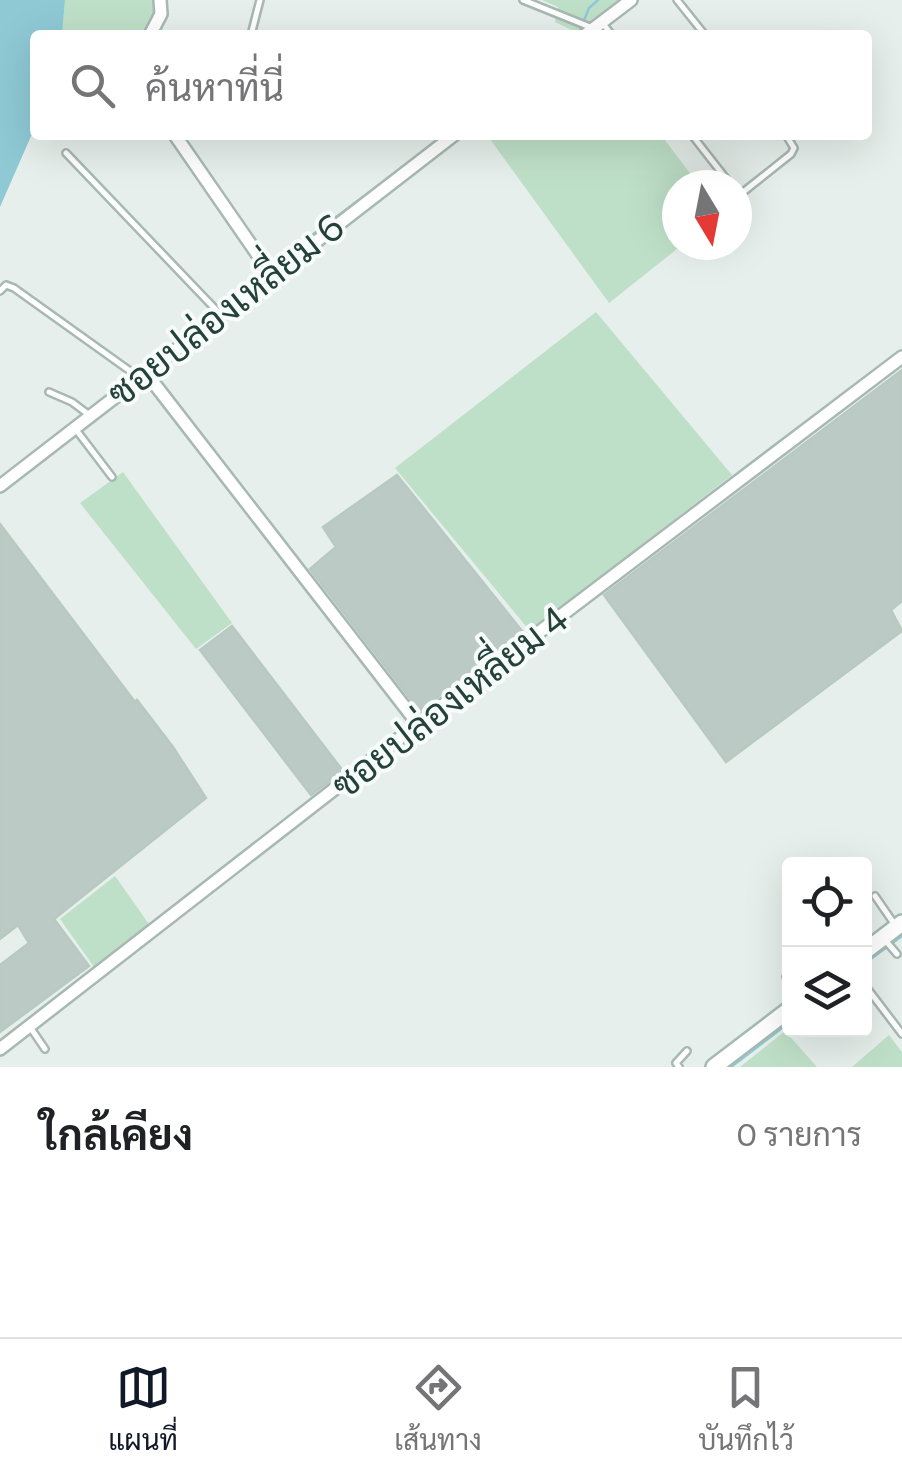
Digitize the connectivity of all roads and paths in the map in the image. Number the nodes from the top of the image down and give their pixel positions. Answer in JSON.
{"nodes":[{"id":1,"x":160,"y":0,"type":"edge"},
{"id":2,"x":260,"y":0,"type":"edge"},
{"id":3,"x":523,"y":0,"type":"edge"},
{"id":4,"x":631,"y":0,"type":"edge"},
{"id":5,"x":676,"y":0,"type":"edge"},
{"id":6,"x":593,"y":29,"type":"edge"},
{"id":7,"x":152,"y":30,"type":"edge"},
{"id":8,"x":251,"y":30,"type":"edge"},
{"id":9,"x":701,"y":30,"type":"edge"},
{"id":10,"x":178,"y":140,"type":"edge"},
{"id":11,"x":447,"y":140,"type":"edge"},
{"id":12,"x":696,"y":140,"type":"edge"},
{"id":13,"x":789,"y":140,"type":"edge"},
{"id":14,"x":66,"y":153,"type":"dead end"},
{"id":15,"x":719,"y":170,"type":"edge"},
{"id":16,"x":752,"y":185,"type":"edge"},
{"id":17,"x":271,"y":274,"type":"junction"},
{"id":18,"x":0,"y":290,"type":"edge"},
{"id":19,"x":220,"y":314,"type":"junction"},
{"id":20,"x":902,"y":357,"type":"edge"},
{"id":21,"x":143,"y":376,"type":"junction"},
{"id":22,"x":50,"y":392,"type":"dead end"},
{"id":23,"x":90,"y":416,"type":"junction"},
{"id":24,"x":75,"y":428,"type":"junction"},
{"id":25,"x":112,"y":476,"type":"dead end"},
{"id":26,"x":0,"y":486,"type":"edge"},
{"id":27,"x":418,"y":724,"type":"junction"},
{"id":28,"x":876,"y":896,"type":"dead end"},
{"id":29,"x":893,"y":939,"type":"edge"},
{"id":30,"x":872,"y":995,"type":"edge"},
{"id":31,"x":782,"y":1015,"type":"edge"},
{"id":32,"x":29,"y":1026,"type":"junction"},
{"id":33,"x":902,"y":1034,"type":"edge"},
{"id":34,"x":0,"y":1049,"type":"edge"},
{"id":35,"x":45,"y":1050,"type":"dead end"},
{"id":36,"x":686,"y":1051,"type":"dead end"},
{"id":37,"x":679,"y":1067,"type":"edge"},
{"id":38,"x":714,"y":1067,"type":"edge"}],
"edges":[{"from":1,"to":7,"type":"street"},
{"from":2,"to":8,"type":"lane"},
{"from":3,"to":6,"type":"lane"},
{"from":4,"to":6,"type":"street"},
{"from":5,"to":9,"type":"lane"},
{"from":10,"to":17,"type":"street"},
{"from":11,"to":17,"type":"street","name":"ซอยปล่องเหลี่ยม 6"},
{"from":12,"to":15,"type":"lane"},
{"from":13,"to":16,"type":"lane"},
{"from":14,"to":19,"type":"lane"},
{"from":17,"to":19,"type":"street","name":"ซอยปล่องเหลี่ยม 6"},
{"from":18,"to":21,"type":"lane"},
{"from":19,"to":21,"type":"street","name":"ซอยปล่องเหลี่ยม 6"},
{"from":20,"to":27,"type":"street","name":"ซอยปล่องเหลี่ยม 4"},
{"from":21,"to":23,"type":"street","name":"ซอยปล่องเหลี่ยม 6"},
{"from":21,"to":27,"type":"street"},
{"from":22,"to":23,"type":"lane"},
{"from":23,"to":24,"type":"street","name":"ซอยปล่องเหลี่ยม 6"},
{"from":24,"to":25,"type":"lane"},
{"from":24,"to":26,"type":"street","name":"ซอยปล่องเหลี่ยม 6"},
{"from":27,"to":32,"type":"street","name":"ซอยปล่องเหลี่ยม 4"},
{"from":28,"to":29,"type":"lane"},
{"from":30,"to":33,"type":"lane"},
{"from":31,"to":38,"type":"street"},
{"from":32,"to":34,"type":"street","name":"ซอยปล่องเหลี่ยม 4"},
{"from":32,"to":35,"type":"lane"},
{"from":36,"to":37,"type":"lane"}]}
